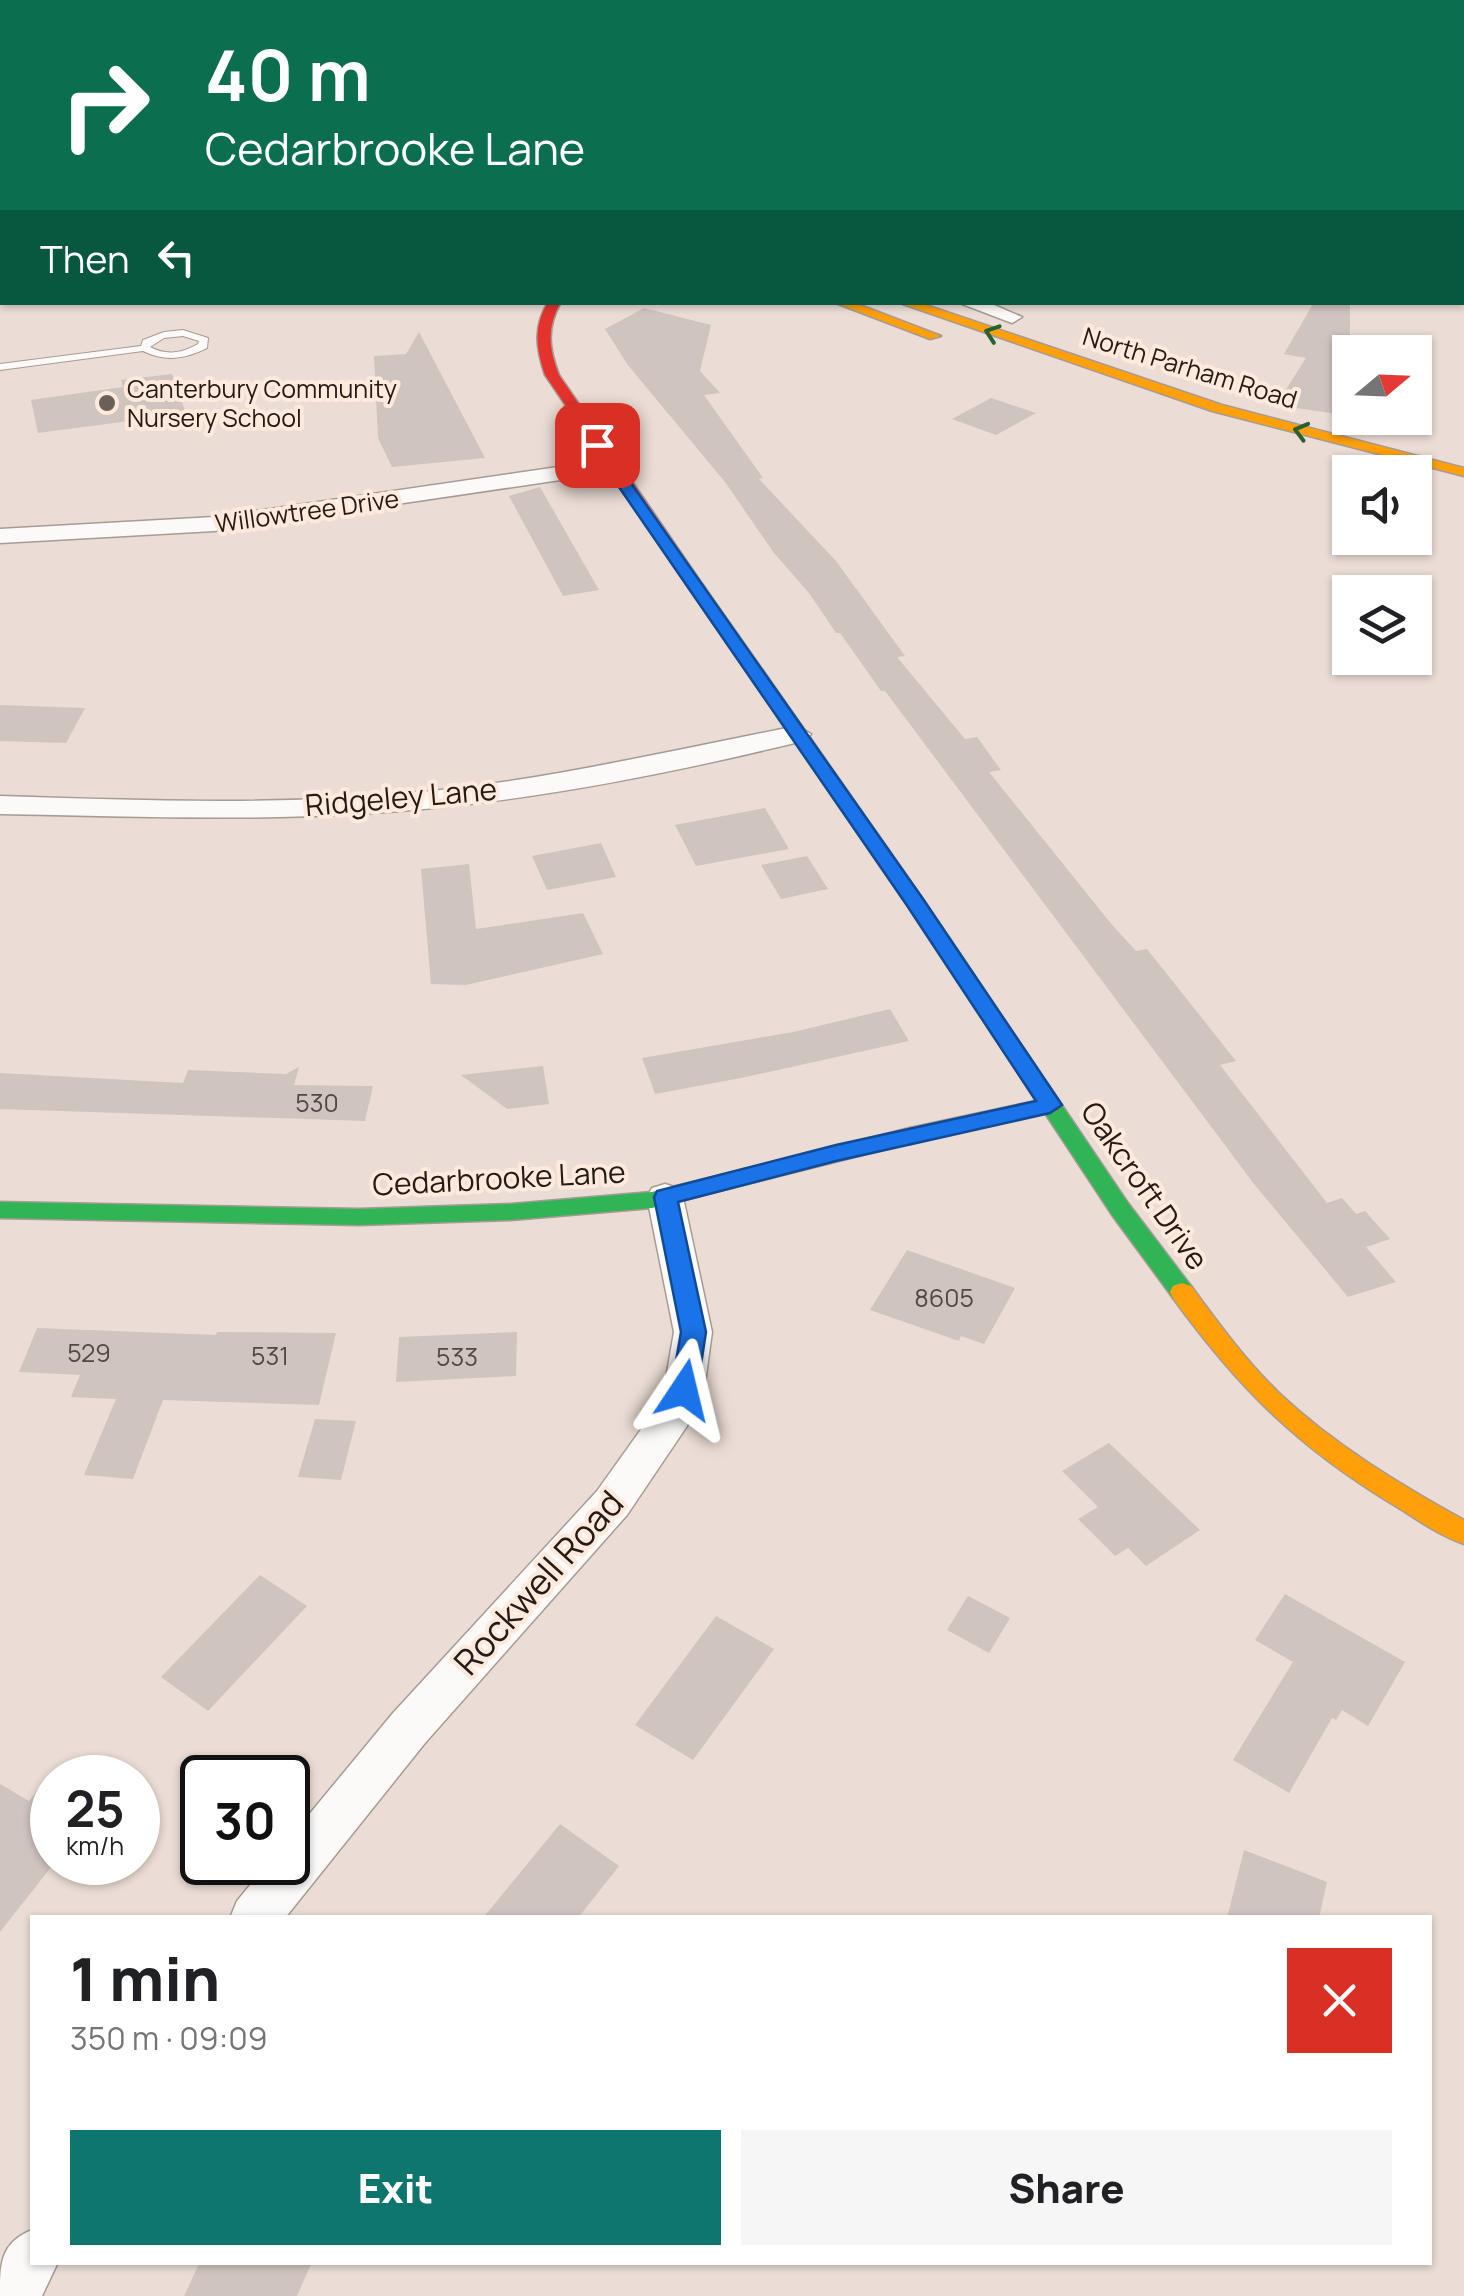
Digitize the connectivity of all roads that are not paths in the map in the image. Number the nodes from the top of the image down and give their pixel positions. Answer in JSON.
{"nodes":[{"id":1,"x":552,"y":305,"type":"edge"},
{"id":2,"x":848,"y":305,"type":"edge"},
{"id":3,"x":912,"y":305,"type":"edge"},
{"id":4,"x":975,"y":305,"type":"edge"},
{"id":5,"x":1012,"y":317,"type":"dead end"},
{"id":6,"x":146,"y":348,"type":"junction"},
{"id":7,"x":0,"y":366,"type":"edge"},
{"id":8,"x":1095,"y":392,"type":"dead end"},
{"id":9,"x":1150,"y":410,"type":"dead end"},
{"id":10,"x":1254,"y":442,"type":"dead end"},
{"id":11,"x":613,"y":466,"type":"junction"},
{"id":12,"x":1464,"y":472,"type":"edge"},
{"id":13,"x":1432,"y":488,"type":"edge"},
{"id":14,"x":1464,"y":495,"type":"edge"},
{"id":15,"x":0,"y":536,"type":"edge"},
{"id":16,"x":796,"y":734,"type":"junction"},
{"id":17,"x":0,"y":804,"type":"edge"},
{"id":18,"x":1050,"y":1105,"type":"junction"},
{"id":19,"x":665,"y":1197,"type":"junction"},
{"id":20,"x":0,"y":1210,"type":"edge"},
{"id":21,"x":1464,"y":1533,"type":"edge"},
{"id":22,"x":256,"y":1915,"type":"edge"},
{"id":23,"x":30,"y":2262,"type":"edge"},
{"id":24,"x":11,"y":2296,"type":"edge"}],
"edges":[{"from":1,"to":11,"type":"main road","name":"Oakcroft Drive"},
{"from":2,"to":8,"type":"main road","name":"North Parham Road"},
{"from":12,"to":3,"type":"main road","name":"North Parham Road","one_way":true},
{"from":4,"to":5,"type":"street"},
{"from":6,"to":6,"type":"lane"},
{"from":6,"to":7,"type":"lane"},
{"from":9,"to":10,"type":"main road","name":"North Parham Road"},
{"from":11,"to":15,"type":"street","name":"Willowtree Drive"},
{"from":11,"to":16,"type":"main road","name":"Oakcroft Drive"},
{"from":13,"to":14,"type":"main road"},
{"from":16,"to":17,"type":"street","name":"Ridgeley Lane"},
{"from":16,"to":18,"type":"main road","name":"Oakcroft Drive"},
{"from":18,"to":19,"type":"main road","name":"Cedarbrooke Lane"},
{"from":18,"to":21,"type":"main road","name":"Oakcroft Drive"},
{"from":19,"to":20,"type":"main road","name":"Cedarbrooke Lane"},
{"from":19,"to":22,"type":"street","name":"Rockwell Road"},
{"from":23,"to":24,"type":"street"}]}
